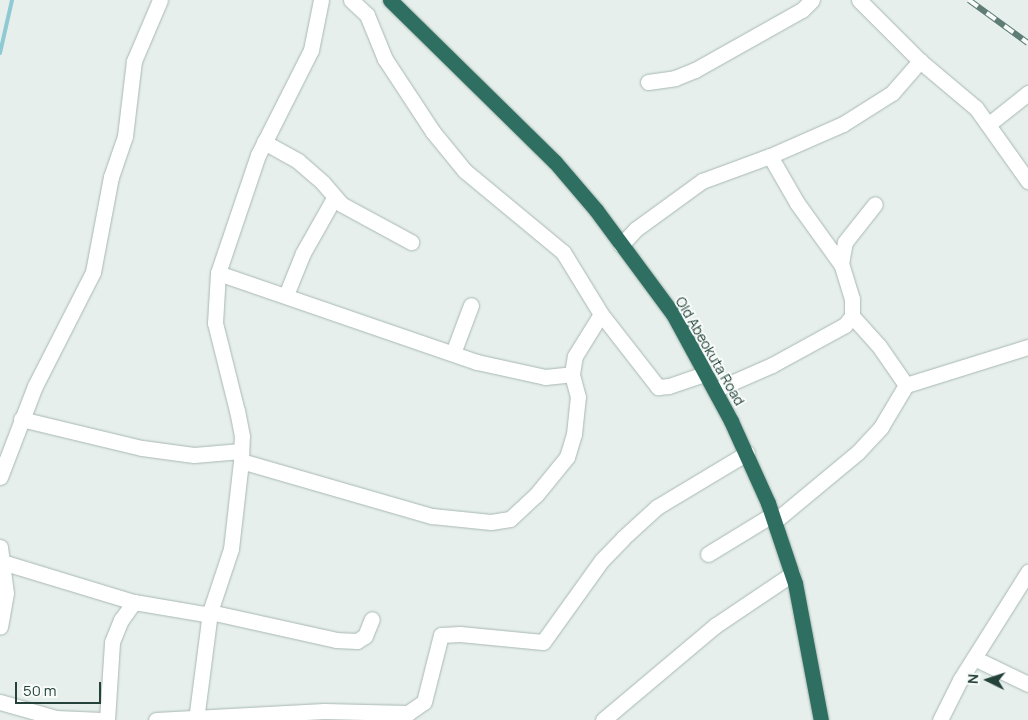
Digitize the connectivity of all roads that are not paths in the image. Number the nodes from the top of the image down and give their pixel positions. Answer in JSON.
{"nodes":[{"id":1,"x":160,"y":0,"type":"edge"},
{"id":2,"x":321,"y":0,"type":"edge"},
{"id":3,"x":351,"y":0,"type":"edge"},
{"id":4,"x":390,"y":0,"type":"edge"},
{"id":5,"x":812,"y":0,"type":"edge"},
{"id":6,"x":859,"y":0,"type":"edge"},
{"id":7,"x":920,"y":61,"type":"junction"},
{"id":8,"x":648,"y":82,"type":"dead end"},
{"id":9,"x":1028,"y":93,"type":"edge"},
{"id":10,"x":989,"y":124,"type":"junction"},
{"id":11,"x":264,"y":142,"type":"junction"},
{"id":12,"x":770,"y":156,"type":"junction"},
{"id":13,"x":1028,"y":181,"type":"edge"},
{"id":14,"x":334,"y":198,"type":"junction"},
{"id":15,"x":875,"y":204,"type":"dead end"},
{"id":16,"x":411,"y":242,"type":"dead end"},
{"id":17,"x":621,"y":245,"type":"junction"},
{"id":18,"x":841,"y":264,"type":"junction"},
{"id":19,"x":218,"y":273,"type":"junction"},
{"id":20,"x":286,"y":295,"type":"junction"},
{"id":21,"x":471,"y":304,"type":"dead end"},
{"id":22,"x":601,"y":314,"type":"junction"},
{"id":23,"x":852,"y":316,"type":"junction"},
{"id":24,"x":1028,"y":347,"type":"edge"},
{"id":25,"x":453,"y":353,"type":"junction"},
{"id":26,"x":706,"y":373,"type":"junction"},
{"id":27,"x":572,"y":374,"type":"junction"},
{"id":28,"x":906,"y":385,"type":"junction"},
{"id":29,"x":715,"y":390,"type":"junction"},
{"id":30,"x":22,"y":419,"type":"junction"},
{"id":31,"x":747,"y":452,"type":"junction"},
{"id":32,"x":241,"y":456,"type":"junction"},
{"id":33,"x":0,"y":477,"type":"edge"},
{"id":34,"x":774,"y":518,"type":"junction"},
{"id":35,"x":708,"y":554,"type":"dead end"},
{"id":36,"x":1,"y":555,"type":"edge"},
{"id":37,"x":1028,"y":572,"type":"edge"},
{"id":38,"x":792,"y":574,"type":"junction"},
{"id":39,"x":134,"y":602,"type":"junction"},
{"id":40,"x":210,"y":612,"type":"junction"},
{"id":41,"x":372,"y":619,"type":"dead end"},
{"id":42,"x":0,"y":626,"type":"edge"},
{"id":43,"x":974,"y":658,"type":"junction"},
{"id":44,"x":1028,"y":684,"type":"edge"},
{"id":45,"x":0,"y":702,"type":"edge"},
{"id":46,"x":358,"y":717,"type":"edge"},
{"id":47,"x":196,"y":718,"type":"edge"},
{"id":48,"x":102,"y":720,"type":"edge"},
{"id":49,"x":107,"y":720,"type":"edge"},
{"id":50,"x":156,"y":720,"type":"edge"},
{"id":51,"x":603,"y":720,"type":"edge"},
{"id":52,"x":821,"y":720,"type":"edge"},
{"id":53,"x":940,"y":720,"type":"edge"}],
"edges":[{"from":1,"to":30,"type":"street"},
{"from":2,"to":11,"type":"street"},
{"from":3,"to":22,"type":"street"},
{"from":4,"to":17,"type":"highway","name":"Old Abeokuta Road"},
{"from":5,"to":8,"type":"street"},
{"from":6,"to":7,"type":"street"},
{"from":7,"to":10,"type":"street"},
{"from":7,"to":12,"type":"street"},
{"from":9,"to":10,"type":"street"},
{"from":10,"to":13,"type":"street"},
{"from":11,"to":14,"type":"street"},
{"from":11,"to":19,"type":"street"},
{"from":12,"to":17,"type":"street"},
{"from":12,"to":18,"type":"street"},
{"from":14,"to":16,"type":"street"},
{"from":14,"to":20,"type":"street"},
{"from":15,"to":18,"type":"street"},
{"from":17,"to":26,"type":"highway","name":"Old Abeokuta Road"},
{"from":18,"to":23,"type":"street"},
{"from":19,"to":20,"type":"street"},
{"from":19,"to":32,"type":"street"},
{"from":20,"to":25,"type":"street"},
{"from":21,"to":25,"type":"street"},
{"from":22,"to":26,"type":"street"},
{"from":22,"to":27,"type":"street"},
{"from":23,"to":28,"type":"street"},
{"from":23,"to":29,"type":"street"},
{"from":24,"to":28,"type":"street"},
{"from":25,"to":27,"type":"street"},
{"from":26,"to":29,"type":"highway","name":"Old Abeokuta Road"},
{"from":27,"to":32,"type":"street"},
{"from":28,"to":34,"type":"street"},
{"from":29,"to":31,"type":"highway","name":"Old Abeokuta Road"},
{"from":30,"to":32,"type":"street"},
{"from":30,"to":33,"type":"street"},
{"from":31,"to":34,"type":"highway","name":"Old Abeokuta Road"},
{"from":31,"to":46,"type":"street"},
{"from":32,"to":40,"type":"street"},
{"from":34,"to":35,"type":"street"},
{"from":34,"to":38,"type":"highway","name":"Old Abeokuta Road"},
{"from":36,"to":39,"type":"street"},
{"from":36,"to":42,"type":"street"},
{"from":37,"to":43,"type":"street"},
{"from":38,"to":51,"type":"street"},
{"from":38,"to":52,"type":"highway","name":"Old Abeokuta Road"},
{"from":39,"to":40,"type":"street"},
{"from":39,"to":49,"type":"street"},
{"from":40,"to":41,"type":"street"},
{"from":40,"to":47,"type":"street"},
{"from":43,"to":44,"type":"street"},
{"from":43,"to":53,"type":"street"},
{"from":45,"to":48,"type":"street"},
{"from":46,"to":47,"type":"street"},
{"from":47,"to":50,"type":"street"}]}
